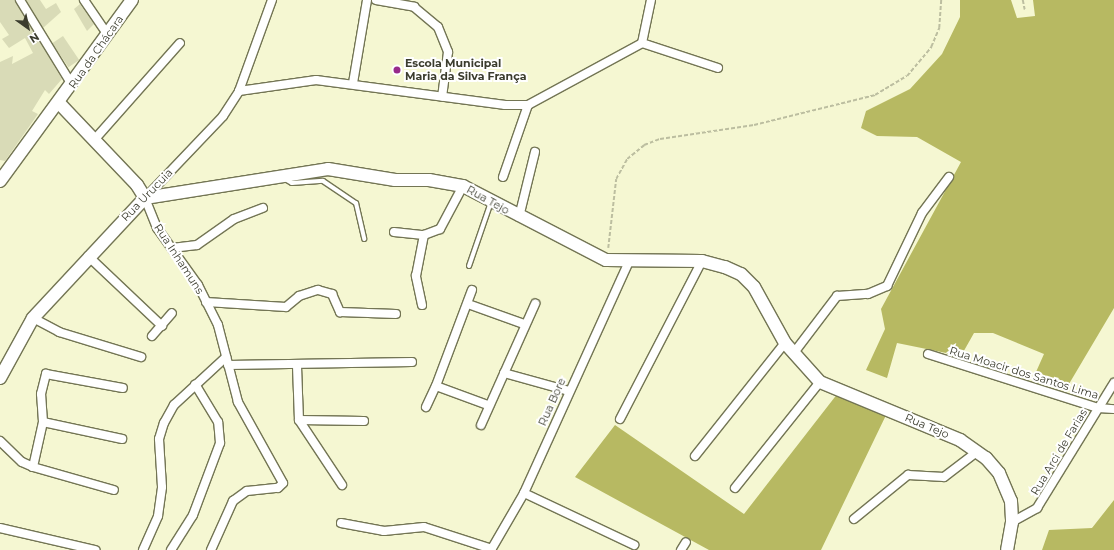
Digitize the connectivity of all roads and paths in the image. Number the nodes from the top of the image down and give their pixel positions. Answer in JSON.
{"nodes":[{"id":1,"x":20,"y":0,"type":"edge"},
{"id":2,"x":84,"y":0,"type":"edge"},
{"id":3,"x":132,"y":0,"type":"edge"},
{"id":4,"x":272,"y":0,"type":"edge"},
{"id":5,"x":367,"y":0,"type":"edge"},
{"id":6,"x":376,"y":0,"type":"edge"},
{"id":7,"x":651,"y":0,"type":"edge"},
{"id":8,"x":941,"y":0,"type":"edge"},
{"id":9,"x":1023,"y":0,"type":"edge"},
{"id":10,"x":1025,"y":10,"type":"dead end"},
{"id":11,"x":108,"y":35,"type":"junction"},
{"id":12,"x":180,"y":43,"type":"dead end"},
{"id":13,"x":642,"y":43,"type":"junction"},
{"id":14,"x":718,"y":68,"type":"dead end"},
{"id":15,"x":353,"y":83,"type":"junction"},
{"id":16,"x":72,"y":85,"type":"junction"},
{"id":17,"x":239,"y":91,"type":"junction"},
{"id":18,"x":442,"y":97,"type":"junction"},
{"id":19,"x":59,"y":103,"type":"junction"},
{"id":20,"x":528,"y":104,"type":"junction"},
{"id":21,"x":95,"y":140,"type":"junction"},
{"id":22,"x":536,"y":152,"type":"dead end"},
{"id":23,"x":280,"y":174,"type":"junction"},
{"id":24,"x":503,"y":177,"type":"dead end"},
{"id":25,"x":949,"y":177,"type":"dead end"},
{"id":26,"x":0,"y":181,"type":"edge"},
{"id":27,"x":463,"y":186,"type":"junction"},
{"id":28,"x":145,"y":198,"type":"junction"},
{"id":29,"x":492,"y":202,"type":"junction"},
{"id":30,"x":263,"y":208,"type":"dead end"},
{"id":31,"x":519,"y":217,"type":"junction"},
{"id":32,"x":394,"y":232,"type":"dead end"},
{"id":33,"x":424,"y":235,"type":"junction"},
{"id":34,"x":364,"y":239,"type":"dead end"},
{"id":35,"x":172,"y":248,"type":"junction"},
{"id":36,"x":88,"y":256,"type":"junction"},
{"id":37,"x":606,"y":260,"type":"junction"},
{"id":38,"x":629,"y":261,"type":"junction"},
{"id":39,"x":702,"y":261,"type":"junction"},
{"id":40,"x":469,"y":266,"type":"dead end"},
{"id":41,"x":472,"y":290,"type":"dead end"},
{"id":42,"x":206,"y":302,"type":"junction"},
{"id":43,"x":468,"y":304,"type":"junction"},
{"id":44,"x":535,"y":304,"type":"dead end"},
{"id":45,"x":422,"y":305,"type":"dead end"},
{"id":46,"x":172,"y":313,"type":"dead end"},
{"id":47,"x":396,"y":314,"type":"dead end"},
{"id":48,"x":33,"y":318,"type":"junction"},
{"id":49,"x":524,"y":324,"type":"junction"},
{"id":50,"x":162,"y":326,"type":"junction"},
{"id":51,"x":152,"y":336,"type":"dead end"},
{"id":52,"x":785,"y":343,"type":"junction"},
{"id":53,"x":793,"y":354,"type":"junction"},
{"id":54,"x":928,"y":354,"type":"dead end"},
{"id":55,"x":141,"y":357,"type":"dead end"},
{"id":56,"x":227,"y":361,"type":"junction"},
{"id":57,"x":412,"y":362,"type":"dead end"},
{"id":58,"x":297,"y":366,"type":"junction"},
{"id":59,"x":504,"y":373,"type":"junction"},
{"id":60,"x":0,"y":378,"type":"edge"},
{"id":61,"x":820,"y":382,"type":"junction"},
{"id":62,"x":1114,"y":382,"type":"edge"},
{"id":63,"x":195,"y":384,"type":"junction"},
{"id":64,"x":436,"y":386,"type":"junction"},
{"id":65,"x":123,"y":388,"type":"dead end"},
{"id":66,"x":569,"y":391,"type":"junction"},
{"id":67,"x":488,"y":405,"type":"junction"},
{"id":68,"x":426,"y":407,"type":"dead end"},
{"id":69,"x":1098,"y":408,"type":"junction"},
{"id":70,"x":1114,"y":409,"type":"edge"},
{"id":71,"x":620,"y":419,"type":"dead end"},
{"id":72,"x":299,"y":420,"type":"junction"},
{"id":73,"x":364,"y":421,"type":"dead end"},
{"id":74,"x":42,"y":422,"type":"junction"},
{"id":75,"x":481,"y":424,"type":"dead end"},
{"id":76,"x":122,"y":440,"type":"dead end"},
{"id":77,"x":0,"y":441,"type":"edge"},
{"id":78,"x":978,"y":451,"type":"junction"},
{"id":79,"x":695,"y":456,"type":"dead end"},
{"id":80,"x":33,"y":467,"type":"junction"},
{"id":81,"x":342,"y":485,"type":"dead end"},
{"id":82,"x":735,"y":488,"type":"dead end"},
{"id":83,"x":114,"y":490,"type":"dead end"},
{"id":84,"x":524,"y":493,"type":"junction"},
{"id":85,"x":854,"y":519,"type":"dead end"},
{"id":86,"x":1012,"y":522,"type":"junction"},
{"id":87,"x":341,"y":524,"type":"dead end"},
{"id":88,"x":0,"y":528,"type":"edge"},
{"id":89,"x":686,"y":542,"type":"dead end"},
{"id":90,"x":634,"y":545,"type":"dead end"},
{"id":91,"x":95,"y":550,"type":"edge"},
{"id":92,"x":143,"y":550,"type":"edge"},
{"id":93,"x":172,"y":550,"type":"edge"},
{"id":94,"x":211,"y":550,"type":"edge"},
{"id":95,"x":492,"y":550,"type":"edge"},
{"id":96,"x":681,"y":550,"type":"edge"},
{"id":97,"x":1007,"y":550,"type":"edge"}],
"edges":[{"from":1,"to":16,"type":"street"},
{"from":2,"to":11,"type":"street"},
{"from":3,"to":11,"type":"street","name":"Rua da Chácara"},
{"from":4,"to":17,"type":"street","name":"Rua Urucuia"},
{"from":5,"to":15,"type":"street"},
{"from":6,"to":18,"type":"street"},
{"from":7,"to":13,"type":"street"},
{"from":8,"to":37,"type":"path"},
{"from":9,"to":10,"type":"path"},
{"from":11,"to":16,"type":"street","name":"Rua da Chácara"},
{"from":12,"to":21,"type":"street"},
{"from":13,"to":14,"type":"street"},
{"from":13,"to":20,"type":"street"},
{"from":15,"to":17,"type":"street"},
{"from":15,"to":18,"type":"street"},
{"from":16,"to":19,"type":"street","name":"Rua da Chácara"},
{"from":17,"to":28,"type":"street","name":"Rua Urucuia"},
{"from":18,"to":20,"type":"street"},
{"from":19,"to":21,"type":"street","name":"Rua Inhamuns"},
{"from":19,"to":26,"type":"street","name":"Rua da Chácara"},
{"from":20,"to":24,"type":"street"},
{"from":21,"to":28,"type":"street","name":"Rua Inhamuns"},
{"from":22,"to":31,"type":"street"},
{"from":23,"to":27,"type":"street","name":"Rua Tejo"},
{"from":23,"to":28,"type":"street","name":"Rua Tejo"},
{"from":23,"to":34,"type":"lane"},
{"from":25,"to":53,"type":"street"},
{"from":27,"to":29,"type":"street","name":"Rua Tejo"},
{"from":27,"to":33,"type":"street"},
{"from":28,"to":35,"type":"street","name":"Rua Inhamuns"},
{"from":28,"to":36,"type":"street","name":"Rua Urucuia"},
{"from":29,"to":31,"type":"street","name":"Rua Tejo"},
{"from":29,"to":40,"type":"lane"},
{"from":30,"to":35,"type":"street"},
{"from":31,"to":37,"type":"street","name":"Rua Tejo"},
{"from":32,"to":33,"type":"street"},
{"from":33,"to":45,"type":"street"},
{"from":35,"to":42,"type":"street","name":"Rua Inhamuns"},
{"from":36,"to":48,"type":"street","name":"Rua Urucuia"},
{"from":36,"to":50,"type":"street"},
{"from":37,"to":38,"type":"street","name":"Rua Tejo"},
{"from":38,"to":39,"type":"street","name":"Rua Tejo"},
{"from":38,"to":66,"type":"street","name":"Rua Bore"},
{"from":39,"to":52,"type":"street","name":"Rua Tejo"},
{"from":39,"to":71,"type":"street"},
{"from":41,"to":43,"type":"street"},
{"from":42,"to":47,"type":"street"},
{"from":42,"to":56,"type":"street","name":"Rua Inhamuns"},
{"from":43,"to":49,"type":"street"},
{"from":43,"to":64,"type":"street"},
{"from":44,"to":49,"type":"street"},
{"from":46,"to":50,"type":"street"},
{"from":48,"to":55,"type":"street"},
{"from":48,"to":60,"type":"street","name":"Rua Urucuia"},
{"from":49,"to":59,"type":"street"},
{"from":50,"to":51,"type":"street"},
{"from":52,"to":53,"type":"street","name":"Rua Tejo"},
{"from":52,"to":79,"type":"street"},
{"from":53,"to":61,"type":"street","name":"Rua Tejo"},
{"from":54,"to":69,"type":"street","name":"Rua Moacir dos Santos Lima"},
{"from":56,"to":58,"type":"street"},
{"from":56,"to":63,"type":"street"},
{"from":56,"to":94,"type":"street","name":"Rua Inhamuns"},
{"from":57,"to":58,"type":"street"},
{"from":58,"to":72,"type":"street"},
{"from":59,"to":66,"type":"street"},
{"from":59,"to":67,"type":"street"},
{"from":61,"to":78,"type":"street","name":"Rua Tejo"},
{"from":61,"to":82,"type":"street"},
{"from":62,"to":69,"type":"street","name":"Rua Arci de Farias"},
{"from":63,"to":92,"type":"street"},
{"from":63,"to":93,"type":"street"},
{"from":64,"to":67,"type":"street"},
{"from":64,"to":68,"type":"street"},
{"from":65,"to":74,"type":"street"},
{"from":66,"to":84,"type":"street","name":"Rua Bore"},
{"from":67,"to":75,"type":"street"},
{"from":69,"to":70,"type":"street","name":"Rua Moacir dos Santos Lima"},
{"from":69,"to":86,"type":"street","name":"Rua Arci de Farias"},
{"from":72,"to":73,"type":"street"},
{"from":72,"to":81,"type":"street"},
{"from":74,"to":76,"type":"street"},
{"from":74,"to":80,"type":"street"},
{"from":77,"to":80,"type":"street"},
{"from":78,"to":85,"type":"street"},
{"from":78,"to":86,"type":"street","name":"Rua Tejo"},
{"from":80,"to":83,"type":"street"},
{"from":84,"to":90,"type":"street"},
{"from":84,"to":95,"type":"street","name":"Rua Bore"},
{"from":86,"to":97,"type":"street","name":"Rua Tejo"},
{"from":87,"to":95,"type":"street"},
{"from":88,"to":91,"type":"street"},
{"from":89,"to":96,"type":"street"}]}
